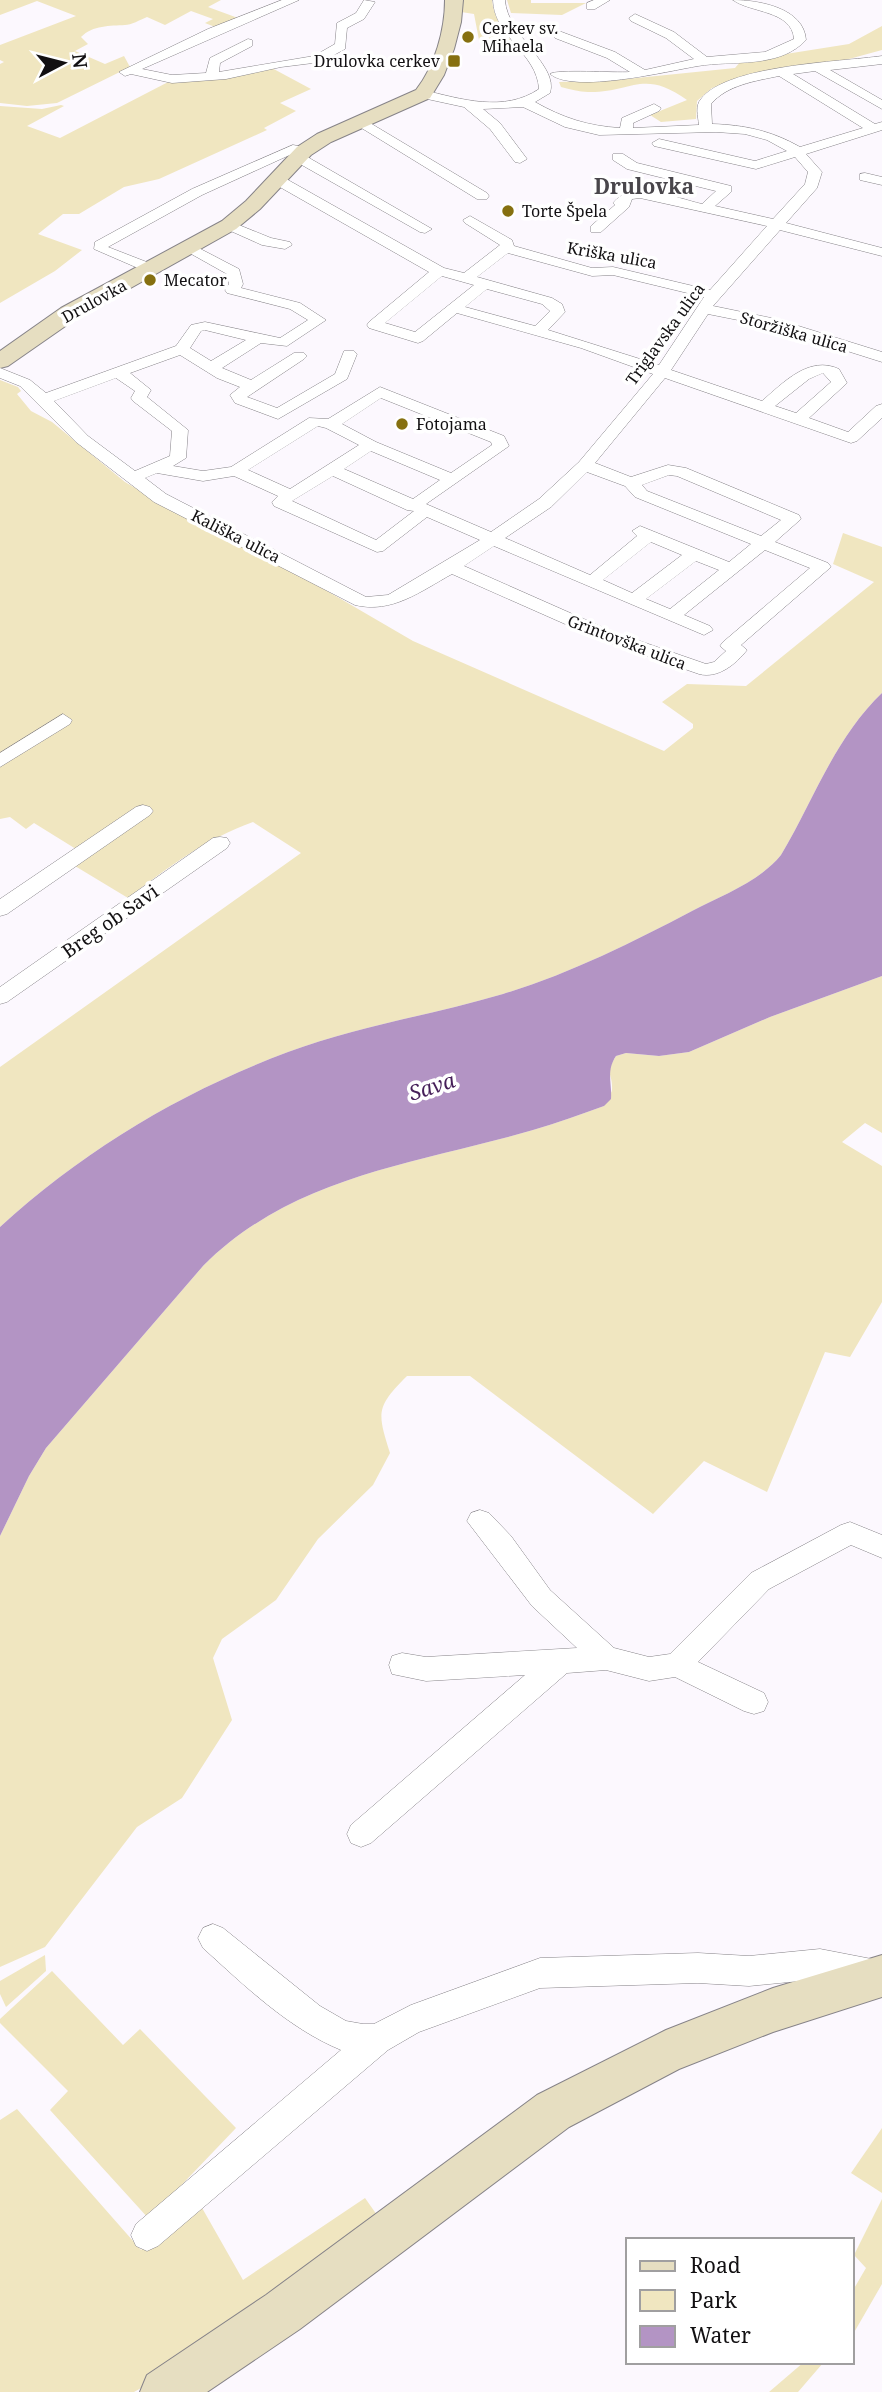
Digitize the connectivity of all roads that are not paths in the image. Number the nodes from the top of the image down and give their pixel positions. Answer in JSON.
{"nodes":[{"id":1,"x":293,"y":0,"type":"edge"},
{"id":2,"x":454,"y":0,"type":"edge"},
{"id":3,"x":499,"y":0,"type":"edge"},
{"id":4,"x":604,"y":0,"type":"edge"},
{"id":5,"x":739,"y":0,"type":"edge"},
{"id":6,"x":370,"y":1,"type":"edge"},
{"id":7,"x":591,"y":6,"type":"dead end"},
{"id":8,"x":635,"y":18,"type":"dead end"},
{"id":9,"x":559,"y":35,"type":"dead end"},
{"id":10,"x":248,"y":43,"type":"dead end"},
{"id":11,"x":882,"y":60,"type":"edge"},
{"id":12,"x":704,"y":61,"type":"junction"},
{"id":13,"x":818,"y":68,"type":"junction"},
{"id":14,"x":782,"y":73,"type":"junction"},
{"id":15,"x":556,"y":74,"type":"dead end"},
{"id":16,"x":643,"y":74,"type":"junction"},
{"id":17,"x":212,"y":76,"type":"junction"},
{"id":18,"x":423,"y":94,"type":"junction"},
{"id":19,"x":525,"y":102,"type":"junction"},
{"id":20,"x":467,"y":103,"type":"junction"},
{"id":21,"x":882,"y":105,"type":"edge"},
{"id":22,"x":654,"y":108,"type":"dead end"},
{"id":23,"x":360,"y":121,"type":"junction"},
{"id":24,"x":878,"y":127,"type":"edge"},
{"id":25,"x":706,"y":128,"type":"junction"},
{"id":26,"x":626,"y":132,"type":"junction"},
{"id":27,"x":659,"y":142,"type":"dead end"},
{"id":28,"x":796,"y":151,"type":"junction"},
{"id":29,"x":301,"y":154,"type":"junction"},
{"id":30,"x":618,"y":157,"type":"dead end"},
{"id":31,"x":520,"y":159,"type":"dead end"},
{"id":32,"x":865,"y":177,"type":"dead end"},
{"id":33,"x":276,"y":179,"type":"junction"},
{"id":34,"x":882,"y":181,"type":"edge"},
{"id":35,"x":697,"y":183,"type":"junction"},
{"id":36,"x":482,"y":196,"type":"dead end"},
{"id":37,"x":676,"y":201,"type":"junction"},
{"id":38,"x":706,"y":207,"type":"junction"},
{"id":39,"x":470,"y":220,"type":"dead end"},
{"id":40,"x":775,"y":224,"type":"junction"},
{"id":41,"x":229,"y":225,"type":"junction"},
{"id":42,"x":425,"y":229,"type":"dead end"},
{"id":43,"x":596,"y":229,"type":"dead end"},
{"id":44,"x":285,"y":245,"type":"dead end"},
{"id":45,"x":191,"y":248,"type":"junction"},
{"id":46,"x":506,"y":248,"type":"junction"},
{"id":47,"x":880,"y":249,"type":"edge"},
{"id":48,"x":152,"y":270,"type":"junction"},
{"id":49,"x":439,"y":271,"type":"junction"},
{"id":50,"x":467,"y":278,"type":"junction"},
{"id":51,"x":485,"y":284,"type":"junction"},
{"id":52,"x":709,"y":302,"type":"junction"},
{"id":53,"x":454,"y":308,"type":"junction"},
{"id":54,"x":537,"y":332,"type":"junction"},
{"id":55,"x":257,"y":339,"type":"junction"},
{"id":56,"x":181,"y":349,"type":"junction"},
{"id":57,"x":349,"y":354,"type":"dead end"},
{"id":58,"x":299,"y":356,"type":"dead end"},
{"id":59,"x":882,"y":357,"type":"edge"},
{"id":60,"x":0,"y":361,"type":"edge"},
{"id":61,"x":213,"y":367,"type":"junction"},
{"id":62,"x":117,"y":371,"type":"junction"},
{"id":63,"x":662,"y":372,"type":"junction"},
{"id":64,"x":0,"y":373,"type":"edge"},
{"id":65,"x":361,"y":384,"type":"junction"},
{"id":66,"x":250,"y":386,"type":"junction"},
{"id":67,"x":44,"y":399,"type":"junction"},
{"id":68,"x":765,"y":407,"type":"junction"},
{"id":69,"x":882,"y":409,"type":"edge"},
{"id":70,"x":286,"y":412,"type":"junction"},
{"id":71,"x":799,"y":419,"type":"junction"},
{"id":72,"x":323,"y":423,"type":"junction"},
{"id":73,"x":370,"y":445,"type":"junction"},
{"id":74,"x":585,"y":465,"type":"junction"},
{"id":75,"x":155,"y":468,"type":"junction"},
{"id":76,"x":332,"y":470,"type":"junction"},
{"id":77,"x":236,"y":471,"type":"junction"},
{"id":78,"x":132,"y":478,"type":"junction"},
{"id":79,"x":452,"y":479,"type":"junction"},
{"id":80,"x":631,"y":483,"type":"junction"},
{"id":81,"x":290,"y":495,"type":"junction"},
{"id":82,"x":419,"y":509,"type":"junction"},
{"id":83,"x":493,"y":540,"type":"junction"},
{"id":84,"x":763,"y":543,"type":"junction"},
{"id":85,"x":694,"y":554,"type":"junction"},
{"id":86,"x":451,"y":567,"type":"junction"},
{"id":87,"x":729,"y":568,"type":"junction"},
{"id":88,"x":591,"y":582,"type":"junction"},
{"id":89,"x":635,"y":599,"type":"junction"},
{"id":90,"x":672,"y":616,"type":"junction"},
{"id":91,"x":705,"y":630,"type":"dead end"},
{"id":92,"x":63,"y":720,"type":"dead end"},
{"id":93,"x":0,"y":761,"type":"edge"},
{"id":94,"x":143,"y":811,"type":"dead end"},
{"id":95,"x":220,"y":843,"type":"dead end"},
{"id":96,"x":0,"y":909,"type":"edge"},
{"id":97,"x":0,"y":997,"type":"edge"},
{"id":98,"x":480,"y":1521,"type":"dead end"},
{"id":99,"x":882,"y":1547,"type":"edge"},
{"id":100,"x":606,"y":1658,"type":"junction"},
{"id":101,"x":561,"y":1661,"type":"junction"},
{"id":102,"x":402,"y":1665,"type":"dead end"},
{"id":103,"x":677,"y":1665,"type":"junction"},
{"id":104,"x":754,"y":1702,"type":"dead end"},
{"id":105,"x":361,"y":1834,"type":"dead end"},
{"id":106,"x":213,"y":1938,"type":"dead end"},
{"id":107,"x":882,"y":1976,"type":"edge"},
{"id":108,"x":377,"y":2039,"type":"junction"},
{"id":109,"x":147,"y":2235,"type":"dead end"},
{"id":110,"x":164,"y":2392,"type":"edge"}],
"edges":[{"from":1,"to":17,"type":"street"},
{"from":2,"to":18,"type":"street"},
{"from":3,"to":19,"type":"street"},
{"from":4,"to":7,"type":"street"},
{"from":5,"to":12,"type":"street"},
{"from":6,"to":17,"type":"street"},
{"from":8,"to":12,"type":"street"},
{"from":9,"to":16,"type":"street"},
{"from":10,"to":17,"type":"street"},
{"from":11,"to":13,"type":"street"},
{"from":12,"to":16,"type":"street"},
{"from":13,"to":14,"type":"street"},
{"from":13,"to":21,"type":"street"},
{"from":14,"to":24,"type":"street"},
{"from":14,"to":25,"type":"street"},
{"from":15,"to":16,"type":"street"},
{"from":18,"to":20,"type":"street"},
{"from":18,"to":23,"type":"street","name":"Drulovka"},
{"from":19,"to":20,"type":"street"},
{"from":19,"to":26,"type":"street"},
{"from":20,"to":31,"type":"street"},
{"from":22,"to":26,"type":"street"},
{"from":23,"to":29,"type":"street","name":"Drulovka"},
{"from":23,"to":36,"type":"street"},
{"from":24,"to":28,"type":"street"},
{"from":25,"to":26,"type":"street"},
{"from":25,"to":28,"type":"street","name":"Triglavska ulica"},
{"from":27,"to":28,"type":"street"},
{"from":28,"to":40,"type":"street","name":"Triglavska ulica"},
{"from":29,"to":33,"type":"street","name":"Drulovka"},
{"from":29,"to":42,"type":"street"},
{"from":29,"to":48,"type":"street","name":"Drulovka"},
{"from":30,"to":35,"type":"street"},
{"from":32,"to":34,"type":"street"},
{"from":33,"to":41,"type":"street","name":"Drulovka"},
{"from":33,"to":49,"type":"street"},
{"from":35,"to":37,"type":"street"},
{"from":35,"to":38,"type":"street"},
{"from":37,"to":38,"type":"street"},
{"from":37,"to":43,"type":"street"},
{"from":38,"to":40,"type":"street"},
{"from":39,"to":46,"type":"street","name":"Kriška ulica"},
{"from":40,"to":47,"type":"street"},
{"from":40,"to":52,"type":"street","name":"Triglavska ulica"},
{"from":41,"to":44,"type":"street"},
{"from":41,"to":45,"type":"street","name":"Drulovka"},
{"from":45,"to":48,"type":"street","name":"Drulovka"},
{"from":45,"to":55,"type":"street"},
{"from":46,"to":50,"type":"street"},
{"from":46,"to":52,"type":"street","name":"Kriška ulica"},
{"from":48,"to":60,"type":"street","name":"Drulovka"},
{"from":49,"to":50,"type":"street"},
{"from":49,"to":53,"type":"street"},
{"from":50,"to":51,"type":"street"},
{"from":51,"to":53,"type":"street"},
{"from":51,"to":54,"type":"street"},
{"from":52,"to":59,"type":"street","name":"Storžiška ulica"},
{"from":52,"to":63,"type":"street","name":"Triglavska ulica"},
{"from":53,"to":54,"type":"street"},
{"from":54,"to":63,"type":"street"},
{"from":55,"to":56,"type":"street"},
{"from":55,"to":61,"type":"street"},
{"from":56,"to":61,"type":"street"},
{"from":56,"to":62,"type":"street"},
{"from":57,"to":65,"type":"street"},
{"from":58,"to":66,"type":"street"},
{"from":61,"to":66,"type":"street"},
{"from":62,"to":67,"type":"street"},
{"from":62,"to":75,"type":"street"},
{"from":63,"to":68,"type":"street"},
{"from":63,"to":74,"type":"street","name":"Triglavska ulica"},
{"from":64,"to":67,"type":"street","name":"Kališka ulica"},
{"from":65,"to":70,"type":"street"},
{"from":65,"to":72,"type":"street"},
{"from":65,"to":79,"type":"street"},
{"from":66,"to":70,"type":"street"},
{"from":67,"to":78,"type":"street","name":"Kališka ulica"},
{"from":68,"to":71,"type":"street"},
{"from":68,"to":71,"type":"street","name":"Storžiška ulica"},
{"from":69,"to":71,"type":"street"},
{"from":70,"to":72,"type":"street"},
{"from":72,"to":73,"type":"street"},
{"from":72,"to":77,"type":"street"},
{"from":73,"to":76,"type":"street"},
{"from":73,"to":79,"type":"street"},
{"from":74,"to":80,"type":"street","name":"Grintovška ulica"},
{"from":74,"to":83,"type":"street","name":"Kališka ulica"},
{"from":75,"to":77,"type":"street"},
{"from":75,"to":78,"type":"street"},
{"from":76,"to":81,"type":"street"},
{"from":76,"to":82,"type":"street"},
{"from":77,"to":81,"type":"street"},
{"from":78,"to":86,"type":"street","name":"Kališka ulica"},
{"from":79,"to":82,"type":"street"},
{"from":80,"to":84,"type":"street","name":"Grintovška ulica"},
{"from":80,"to":84,"type":"street"},
{"from":81,"to":82,"type":"street"},
{"from":82,"to":83,"type":"street"},
{"from":83,"to":86,"type":"street","name":"Kališka ulica"},
{"from":83,"to":88,"type":"street"},
{"from":84,"to":86,"type":"street","name":"Grintovška ulica"},
{"from":84,"to":87,"type":"street"},
{"from":85,"to":87,"type":"street"},
{"from":85,"to":88,"type":"street"},
{"from":85,"to":89,"type":"street"},
{"from":87,"to":90,"type":"street"},
{"from":88,"to":89,"type":"street"},
{"from":89,"to":90,"type":"street"},
{"from":90,"to":91,"type":"street"},
{"from":92,"to":93,"type":"street"},
{"from":94,"to":96,"type":"street"},
{"from":95,"to":97,"type":"street","name":"Breg ob Savi"},
{"from":98,"to":100,"type":"street"},
{"from":99,"to":103,"type":"street"},
{"from":100,"to":101,"type":"street"},
{"from":100,"to":103,"type":"street"},
{"from":101,"to":102,"type":"street"},
{"from":101,"to":105,"type":"street"},
{"from":103,"to":104,"type":"street"},
{"from":106,"to":108,"type":"street"},
{"from":107,"to":108,"type":"street"},
{"from":107,"to":110,"type":"street"},
{"from":108,"to":109,"type":"street"}]}
